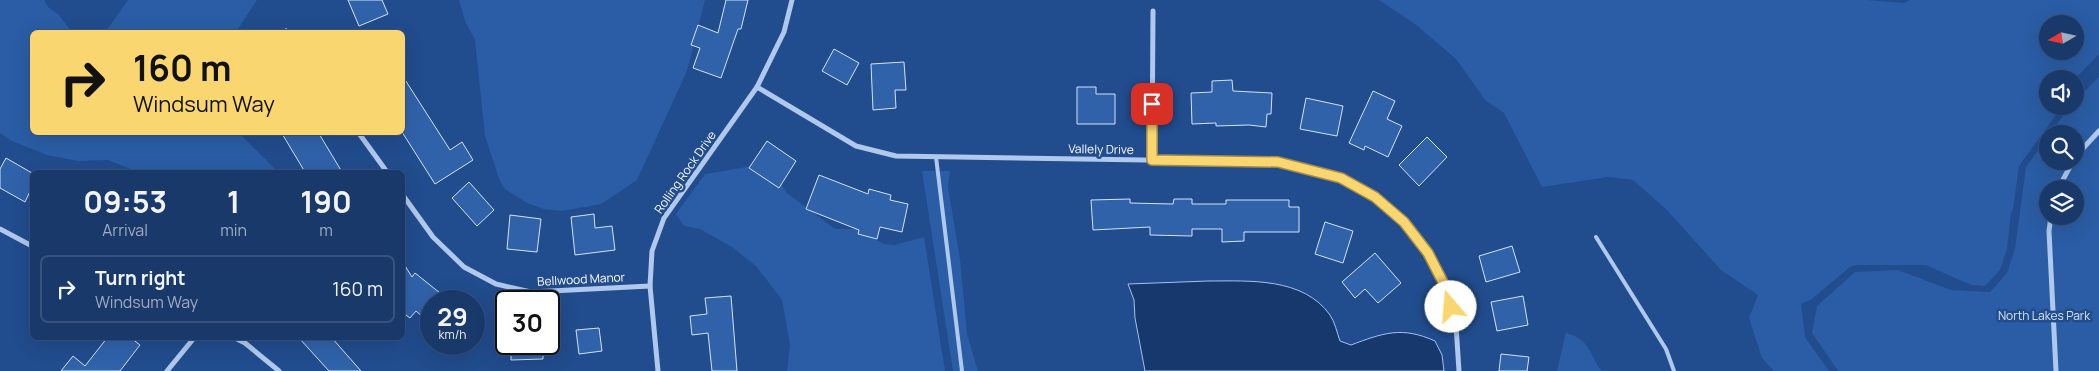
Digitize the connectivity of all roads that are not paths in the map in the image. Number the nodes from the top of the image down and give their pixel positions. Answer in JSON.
{"nodes":[{"id":1,"x":792,"y":0,"type":"edge"},
{"id":2,"x":1153,"y":11,"type":"dead end"},
{"id":3,"x":757,"y":87,"type":"junction"},
{"id":4,"x":2099,"y":131,"type":"edge"},
{"id":5,"x":360,"y":135,"type":"edge"},
{"id":6,"x":2084,"y":147,"type":"edge"},
{"id":7,"x":936,"y":157,"type":"junction"},
{"id":8,"x":1152,"y":160,"type":"junction"},
{"id":9,"x":386,"y":170,"type":"edge"},
{"id":10,"x":405,"y":198,"type":"edge"},
{"id":11,"x":2050,"y":225,"type":"edge"},
{"id":12,"x":0,"y":229,"type":"edge"},
{"id":13,"x":1596,"y":237,"type":"dead end"},
{"id":14,"x":30,"y":245,"type":"edge"},
{"id":15,"x":650,"y":286,"type":"junction"},
{"id":16,"x":192,"y":340,"type":"edge"},
{"id":17,"x":239,"y":340,"type":"edge"},
{"id":18,"x":167,"y":371,"type":"edge"},
{"id":19,"x":279,"y":371,"type":"edge"},
{"id":20,"x":658,"y":371,"type":"edge"},
{"id":21,"x":962,"y":371,"type":"edge"},
{"id":22,"x":1459,"y":371,"type":"edge"},
{"id":23,"x":1674,"y":371,"type":"edge"},
{"id":24,"x":2056,"y":371,"type":"edge"}],
"edges":[{"from":1,"to":3,"type":"street","name":"Rolling Rock Drive"},
{"from":2,"to":8,"type":"street"},
{"from":3,"to":7,"type":"street","name":"Vallely Drive"},
{"from":3,"to":15,"type":"street","name":"Rolling Rock Drive"},
{"from":4,"to":6,"type":"street"},
{"from":5,"to":9,"type":"street"},
{"from":7,"to":8,"type":"street","name":"Vallely Drive"},
{"from":7,"to":21,"type":"lane"},
{"from":8,"to":22,"type":"street","name":"Vallely Drive"},
{"from":10,"to":15,"type":"street","name":"Bellwood Manor"},
{"from":11,"to":24,"type":"street"},
{"from":12,"to":14,"type":"street"},
{"from":13,"to":23,"type":"lane"},
{"from":15,"to":20,"type":"street","name":"Rolling Rock Drive"},
{"from":16,"to":18,"type":"street"},
{"from":17,"to":19,"type":"street"}]}
